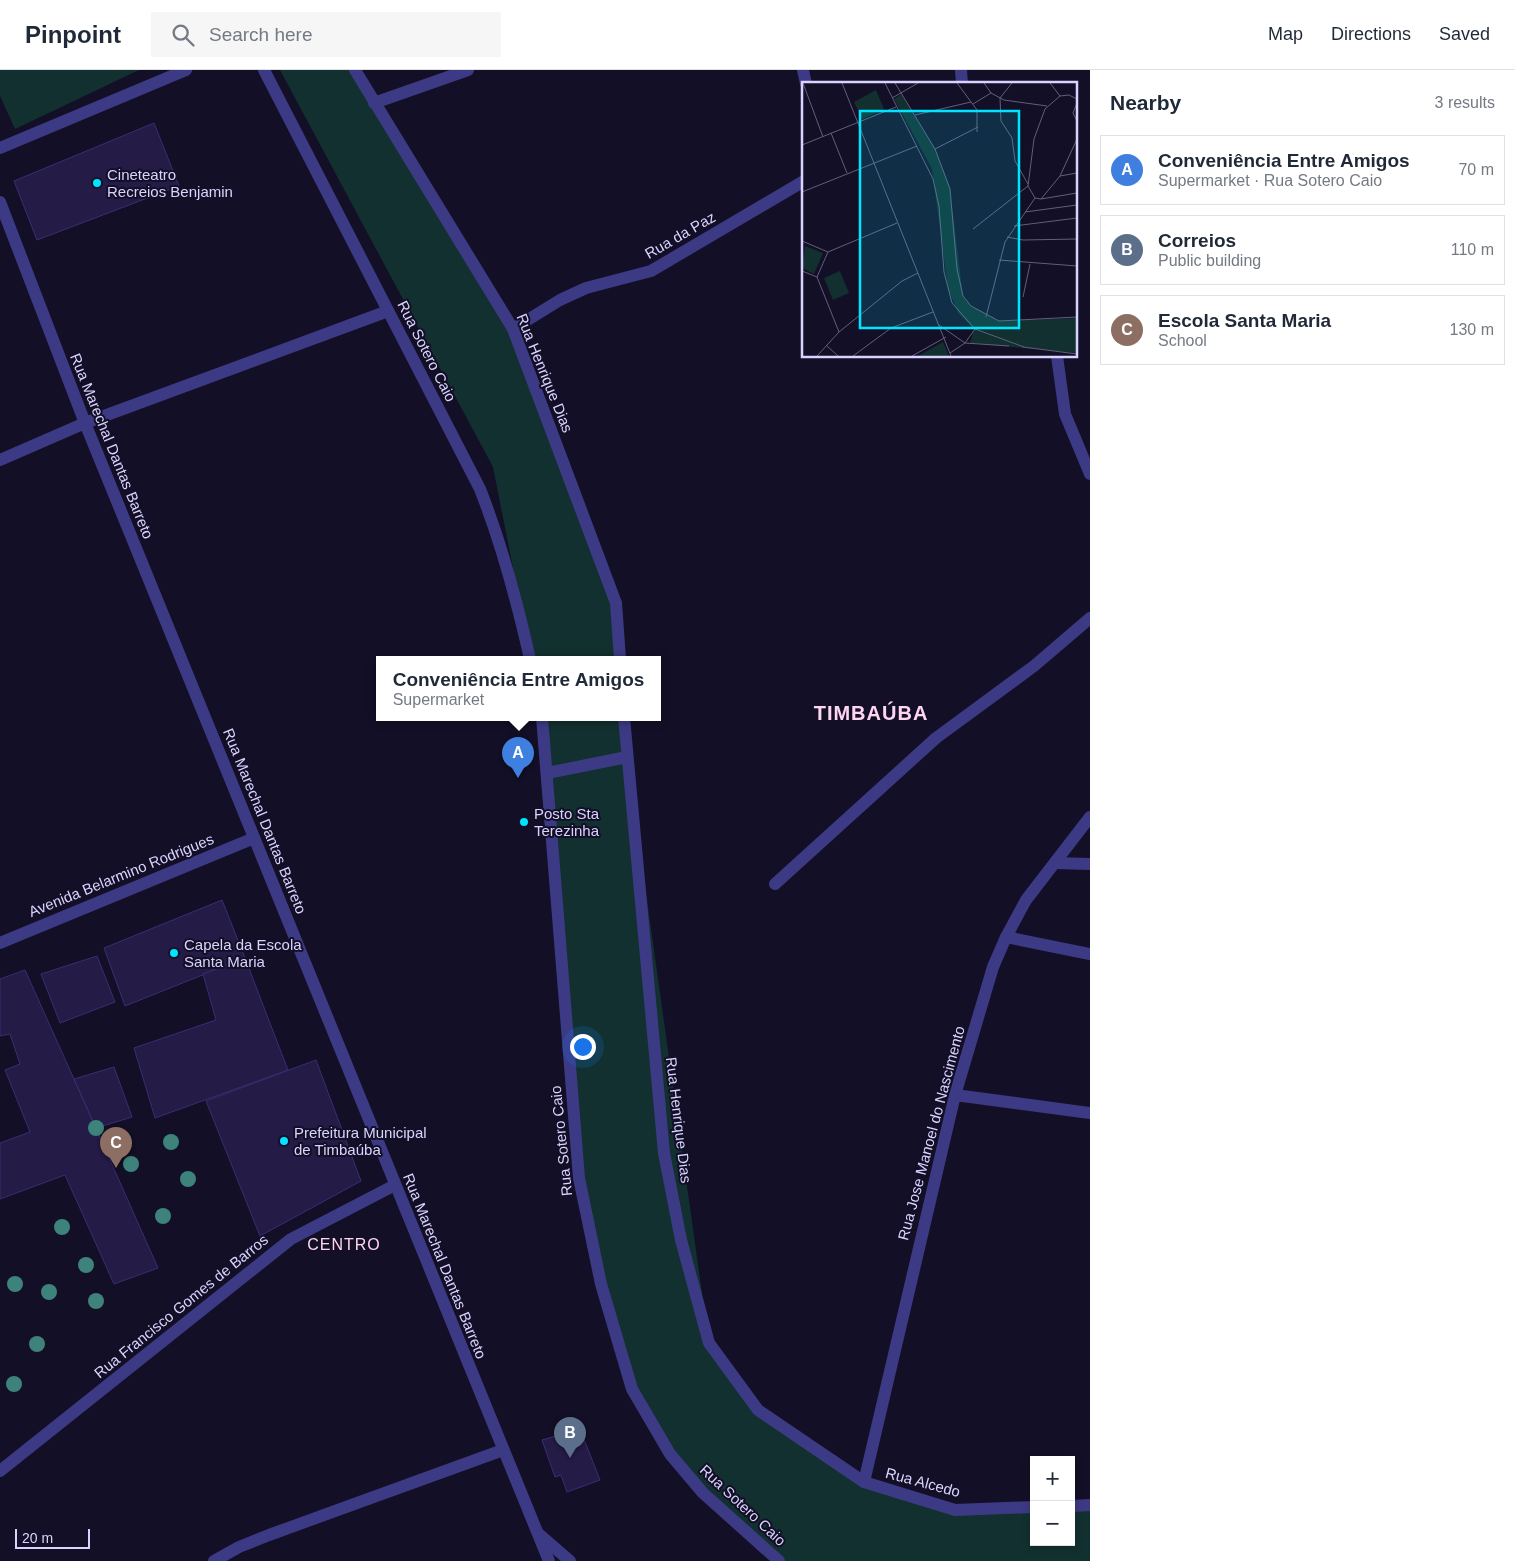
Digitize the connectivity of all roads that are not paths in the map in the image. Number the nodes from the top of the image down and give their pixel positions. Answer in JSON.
{"nodes":[{"id":1,"x":186,"y":70,"type":"edge"},
{"id":2,"x":264,"y":70,"type":"edge"},
{"id":3,"x":355,"y":70,"type":"edge"},
{"id":4,"x":468,"y":70,"type":"edge"},
{"id":5,"x":374,"y":103,"type":"junction"},
{"id":6,"x":0,"y":148,"type":"edge"},
{"id":7,"x":802,"y":182,"type":"edge"},
{"id":8,"x":0,"y":202,"type":"edge"},
{"id":9,"x":388,"y":312,"type":"junction"},
{"id":10,"x":513,"y":329,"type":"junction"},
{"id":11,"x":1057,"y":358,"type":"edge"},
{"id":12,"x":85,"y":423,"type":"junction"},
{"id":13,"x":0,"y":460,"type":"edge"},
{"id":14,"x":1090,"y":474,"type":"edge"},
{"id":15,"x":1090,"y":618,"type":"edge"},
{"id":16,"x":529,"y":656,"type":"edge"},
{"id":17,"x":620,"y":656,"type":"edge"},
{"id":18,"x":542,"y":721,"type":"edge"},
{"id":19,"x":624,"y":721,"type":"edge"},
{"id":20,"x":627,"y":757,"type":"junction"},
{"id":21,"x":547,"y":773,"type":"junction"},
{"id":22,"x":1090,"y":817,"type":"edge"},
{"id":23,"x":254,"y":838,"type":"junction"},
{"id":24,"x":1055,"y":863,"type":"junction"},
{"id":25,"x":1090,"y":864,"type":"edge"},
{"id":26,"x":775,"y":884,"type":"dead end"},
{"id":27,"x":1006,"y":937,"type":"junction"},
{"id":28,"x":0,"y":943,"type":"edge"},
{"id":29,"x":1090,"y":954,"type":"edge"},
{"id":30,"x":955,"y":1095,"type":"junction"},
{"id":31,"x":1090,"y":1113,"type":"edge"},
{"id":32,"x":395,"y":1185,"type":"junction"},
{"id":33,"x":503,"y":1450,"type":"junction"},
{"id":34,"x":0,"y":1471,"type":"edge"},
{"id":35,"x":864,"y":1482,"type":"junction"},
{"id":36,"x":1075,"y":1506,"type":"edge"},
{"id":37,"x":1090,"y":1506,"type":"edge"},
{"id":38,"x":1030,"y":1507,"type":"edge"},
{"id":39,"x":538,"y":1534,"type":"junction"},
{"id":40,"x":215,"y":1560,"type":"edge"},
{"id":41,"x":549,"y":1561,"type":"edge"},
{"id":42,"x":570,"y":1561,"type":"edge"},
{"id":43,"x":779,"y":1561,"type":"edge"}],
"edges":[{"from":1,"to":6,"type":"street"},
{"from":2,"to":9,"type":"street","name":"Rua Sotero Caio"},
{"from":3,"to":5,"type":"street","name":"Rua Henrique Dias"},
{"from":4,"to":5,"type":"street"},
{"from":5,"to":10,"type":"street","name":"Rua Henrique Dias"},
{"from":7,"to":10,"type":"street","name":"Rua da Paz"},
{"from":8,"to":12,"type":"street","name":"Rua Marechal Dantas Barreto"},
{"from":9,"to":12,"type":"street"},
{"from":9,"to":16,"type":"street","name":"Rua Sotero Caio"},
{"from":10,"to":17,"type":"street","name":"Rua Henrique Dias"},
{"from":11,"to":14,"type":"street"},
{"from":12,"to":13,"type":"street"},
{"from":12,"to":23,"type":"street","name":"Rua Marechal Dantas Barreto"},
{"from":15,"to":26,"type":"street"},
{"from":18,"to":21,"type":"street","name":"Rua Sotero Caio"},
{"from":19,"to":20,"type":"street","name":"Rua Henrique Dias"},
{"from":20,"to":21,"type":"street"},
{"from":20,"to":35,"type":"street","name":"Rua Henrique Dias"},
{"from":21,"to":43,"type":"street","name":"Rua Sotero Caio"},
{"from":22,"to":24,"type":"street","name":"Rua Jose Manoel do Nascimento"},
{"from":23,"to":28,"type":"street","name":"Avenida Belarmino Rodrigues"},
{"from":23,"to":32,"type":"street","name":"Rua Marechal Dantas Barreto"},
{"from":24,"to":25,"type":"street"},
{"from":24,"to":27,"type":"street","name":"Rua Jose Manoel do Nascimento"},
{"from":27,"to":29,"type":"street"},
{"from":27,"to":30,"type":"street","name":"Rua Jose Manoel do Nascimento"},
{"from":30,"to":31,"type":"street"},
{"from":30,"to":35,"type":"street","name":"Rua Jose Manoel do Nascimento"},
{"from":32,"to":33,"type":"street","name":"Rua Marechal Dantas Barreto"},
{"from":32,"to":34,"type":"street","name":"Rua Francisco Gomes de Barros"},
{"from":33,"to":39,"type":"street","name":"Rua Marechal Dantas Barreto"},
{"from":33,"to":40,"type":"street"},
{"from":35,"to":38,"type":"street","name":"Rua Alcedo"},
{"from":36,"to":37,"type":"street"},
{"from":39,"to":41,"type":"street","name":"Rua Marechal Dantas Barreto"},
{"from":39,"to":42,"type":"street"}]}
